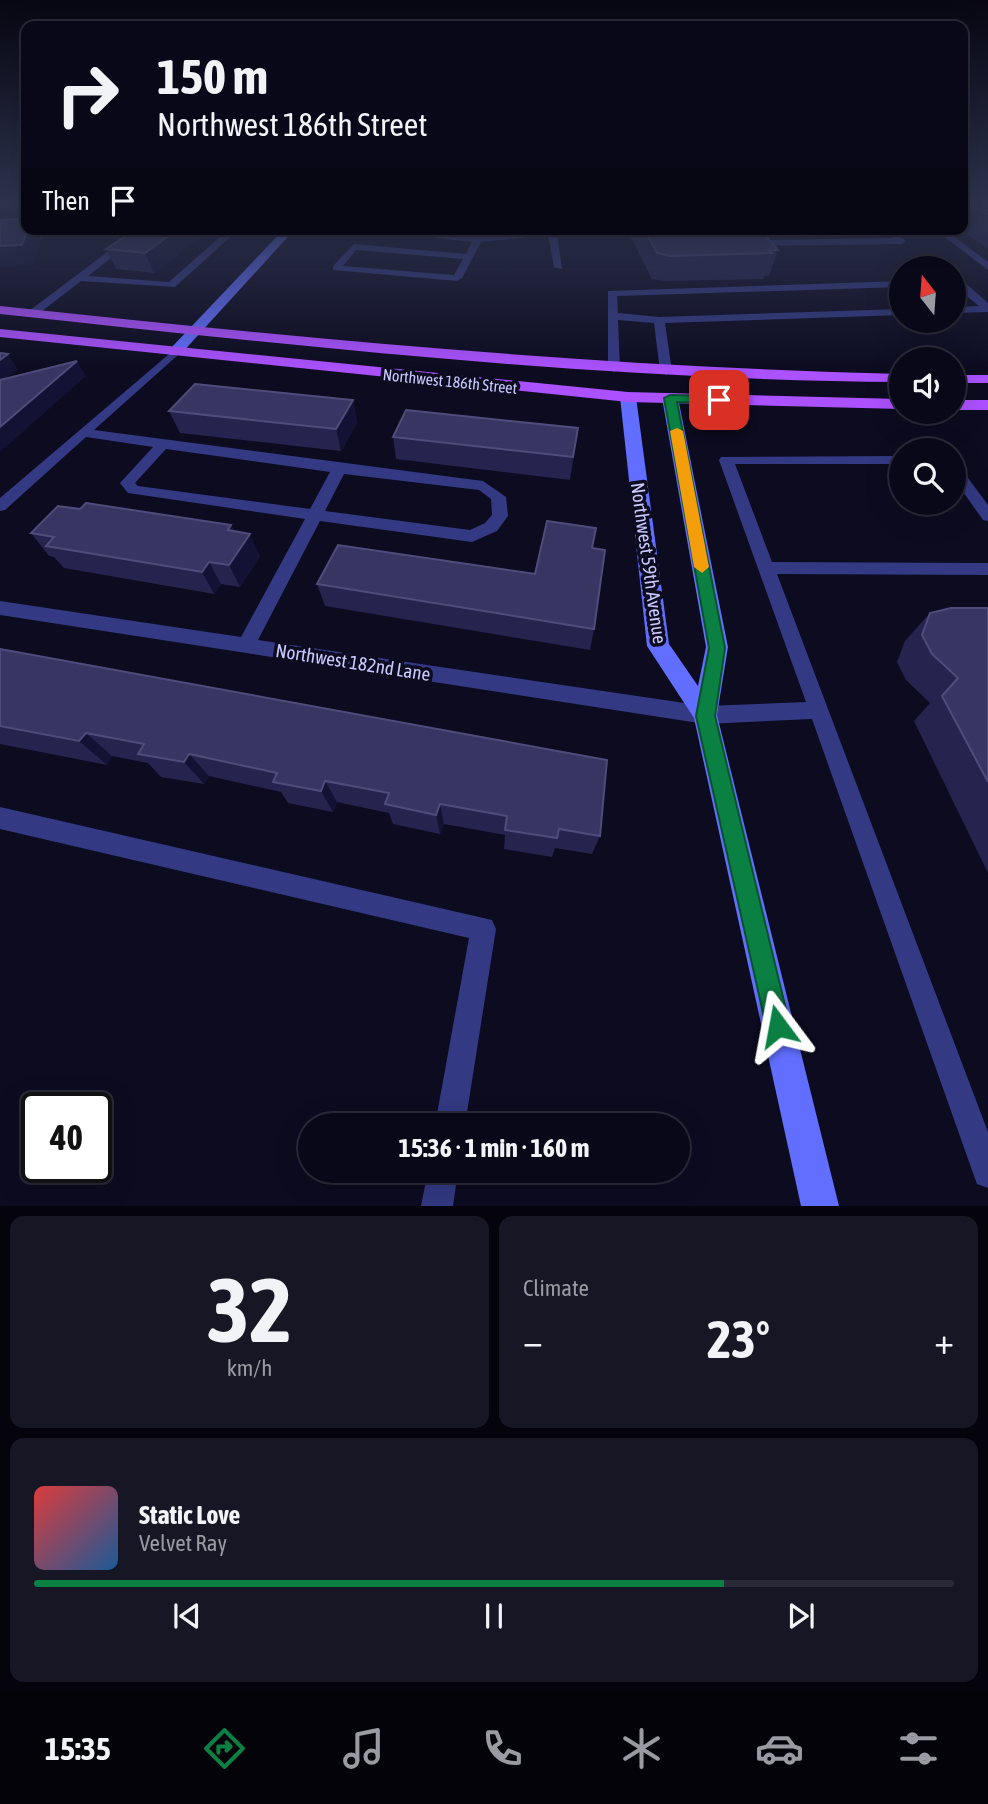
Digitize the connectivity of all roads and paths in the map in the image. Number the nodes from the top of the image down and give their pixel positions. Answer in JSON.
{"nodes":[{"id":1,"x":104,"y":259,"type":"edge"},
{"id":2,"x":201,"y":259,"type":"edge"},
{"id":3,"x":262,"y":259,"type":"edge"},
{"id":4,"x":344,"y":259,"type":"edge"},
{"id":5,"x":468,"y":259,"type":"edge"},
{"id":6,"x":557,"y":259,"type":"edge"},
{"id":7,"x":559,"y":267,"type":"dead end"},
{"id":8,"x":79,"y":278,"type":"junction"},
{"id":9,"x":889,"y":285,"type":"edge"},
{"id":10,"x":966,"y":289,"type":"edge"},
{"id":11,"x":0,"y":310,"type":"edge"},
{"id":12,"x":966,"y":310,"type":"edge"},
{"id":13,"x":889,"y":312,"type":"edge"},
{"id":14,"x":33,"y":313,"type":"junction"},
{"id":15,"x":615,"y":316,"type":"junction"},
{"id":16,"x":659,"y":320,"type":"junction"},
{"id":17,"x":195,"y":331,"type":"junction"},
{"id":18,"x":0,"y":333,"type":"edge"},
{"id":19,"x":176,"y":352,"type":"junction"},
{"id":20,"x":614,"y":368,"type":"junction"},
{"id":21,"x":666,"y":371,"type":"junction"},
{"id":22,"x":723,"y":374,"type":"junction"},
{"id":23,"x":889,"y":378,"type":"edge"},
{"id":24,"x":966,"y":379,"type":"edge"},
{"id":25,"x":988,"y":379,"type":"edge"},
{"id":26,"x":579,"y":393,"type":"junction"},
{"id":27,"x":628,"y":397,"type":"junction"},
{"id":28,"x":670,"y":398,"type":"junction"},
{"id":29,"x":889,"y":404,"type":"edge"},
{"id":30,"x":966,"y":405,"type":"edge"},
{"id":31,"x":988,"y":405,"type":"edge"},
{"id":32,"x":84,"y":433,"type":"junction"},
{"id":33,"x":163,"y":444,"type":"junction"},
{"id":34,"x":889,"y":460,"type":"edge"},
{"id":35,"x":339,"y":469,"type":"junction"},
{"id":36,"x":966,"y":486,"type":"edge"},
{"id":37,"x":0,"y":506,"type":"edge"},
{"id":38,"x":988,"y":516,"type":"edge"},
{"id":39,"x":314,"y":517,"type":"junction"},
{"id":40,"x":766,"y":568,"type":"junction"},
{"id":41,"x":988,"y":569,"type":"edge"},
{"id":42,"x":0,"y":608,"type":"edge"},
{"id":43,"x":246,"y":645,"type":"junction"},
{"id":44,"x":819,"y":710,"type":"junction"},
{"id":45,"x":705,"y":716,"type":"junction"},
{"id":46,"x":0,"y":818,"type":"edge"},
{"id":47,"x":452,"y":1113,"type":"edge"},
{"id":48,"x":988,"y":1173,"type":"edge"},
{"id":49,"x":441,"y":1183,"type":"edge"},
{"id":50,"x":437,"y":1206,"type":"edge"},
{"id":51,"x":820,"y":1206,"type":"edge"}],
"edges":[{"from":1,"to":8,"type":"lane"},
{"from":2,"to":8,"type":"lane"},
{"from":3,"to":17,"type":"street"},
{"from":4,"to":5,"type":"lane"},
{"from":6,"to":7,"type":"lane"},
{"from":8,"to":14,"type":"lane"},
{"from":9,"to":15,"type":"lane"},
{"from":10,"to":12,"type":"lane"},
{"from":11,"to":14,"type":"main road","name":"Northwest 186th Street"},
{"from":13,"to":16,"type":"lane"},
{"from":14,"to":17,"type":"main road","name":"Northwest 186th Street"},
{"from":15,"to":16,"type":"lane"},
{"from":15,"to":20,"type":"lane"},
{"from":16,"to":21,"type":"lane"},
{"from":17,"to":19,"type":"street"},
{"from":17,"to":20,"type":"main road","name":"Northwest 186th Street"},
{"from":18,"to":19,"type":"main road","name":"Northwest 186th Street"},
{"from":19,"to":26,"type":"main road","name":"Northwest 186th Street"},
{"from":19,"to":32,"type":"lane"},
{"from":20,"to":21,"type":"main road","name":"Northwest 186th Street"},
{"from":21,"to":22,"type":"main road","name":"Northwest 186th Street"},
{"from":21,"to":26,"type":"main road"},
{"from":22,"to":23,"type":"main road","name":"Northwest 186th Street"},
{"from":22,"to":27,"type":"main road"},
{"from":24,"to":25,"type":"main road"},
{"from":26,"to":27,"type":"main road","name":"Northwest 186th Street"},
{"from":27,"to":28,"type":"main road","name":"Northwest 186th Street"},
{"from":27,"to":45,"type":"street","name":"Northwest 59th Avenue"},
{"from":28,"to":29,"type":"main road","name":"Northwest 186th Street"},
{"from":28,"to":45,"type":"street","name":"Northwest 59th Avenue"},
{"from":30,"to":31,"type":"main road"},
{"from":32,"to":33,"type":"lane"},
{"from":32,"to":37,"type":"lane"},
{"from":33,"to":35,"type":"lane"},
{"from":33,"to":39,"type":"lane"},
{"from":34,"to":40,"type":"lane"},
{"from":35,"to":39,"type":"lane"},
{"from":35,"to":39,"type":"lane"},
{"from":36,"to":38,"type":"lane"},
{"from":39,"to":43,"type":"lane"},
{"from":40,"to":41,"type":"lane"},
{"from":40,"to":44,"type":"lane"},
{"from":42,"to":43,"type":"lane","name":"Northwest 182nd Lane"},
{"from":43,"to":45,"type":"lane","name":"Northwest 182nd Lane"},
{"from":44,"to":45,"type":"lane","name":"Northwest 182nd Lane"},
{"from":44,"to":48,"type":"lane"},
{"from":45,"to":51,"type":"street","name":"Northwest 59th Avenue"},
{"from":46,"to":47,"type":"lane"},
{"from":49,"to":50,"type":"lane"}]}
